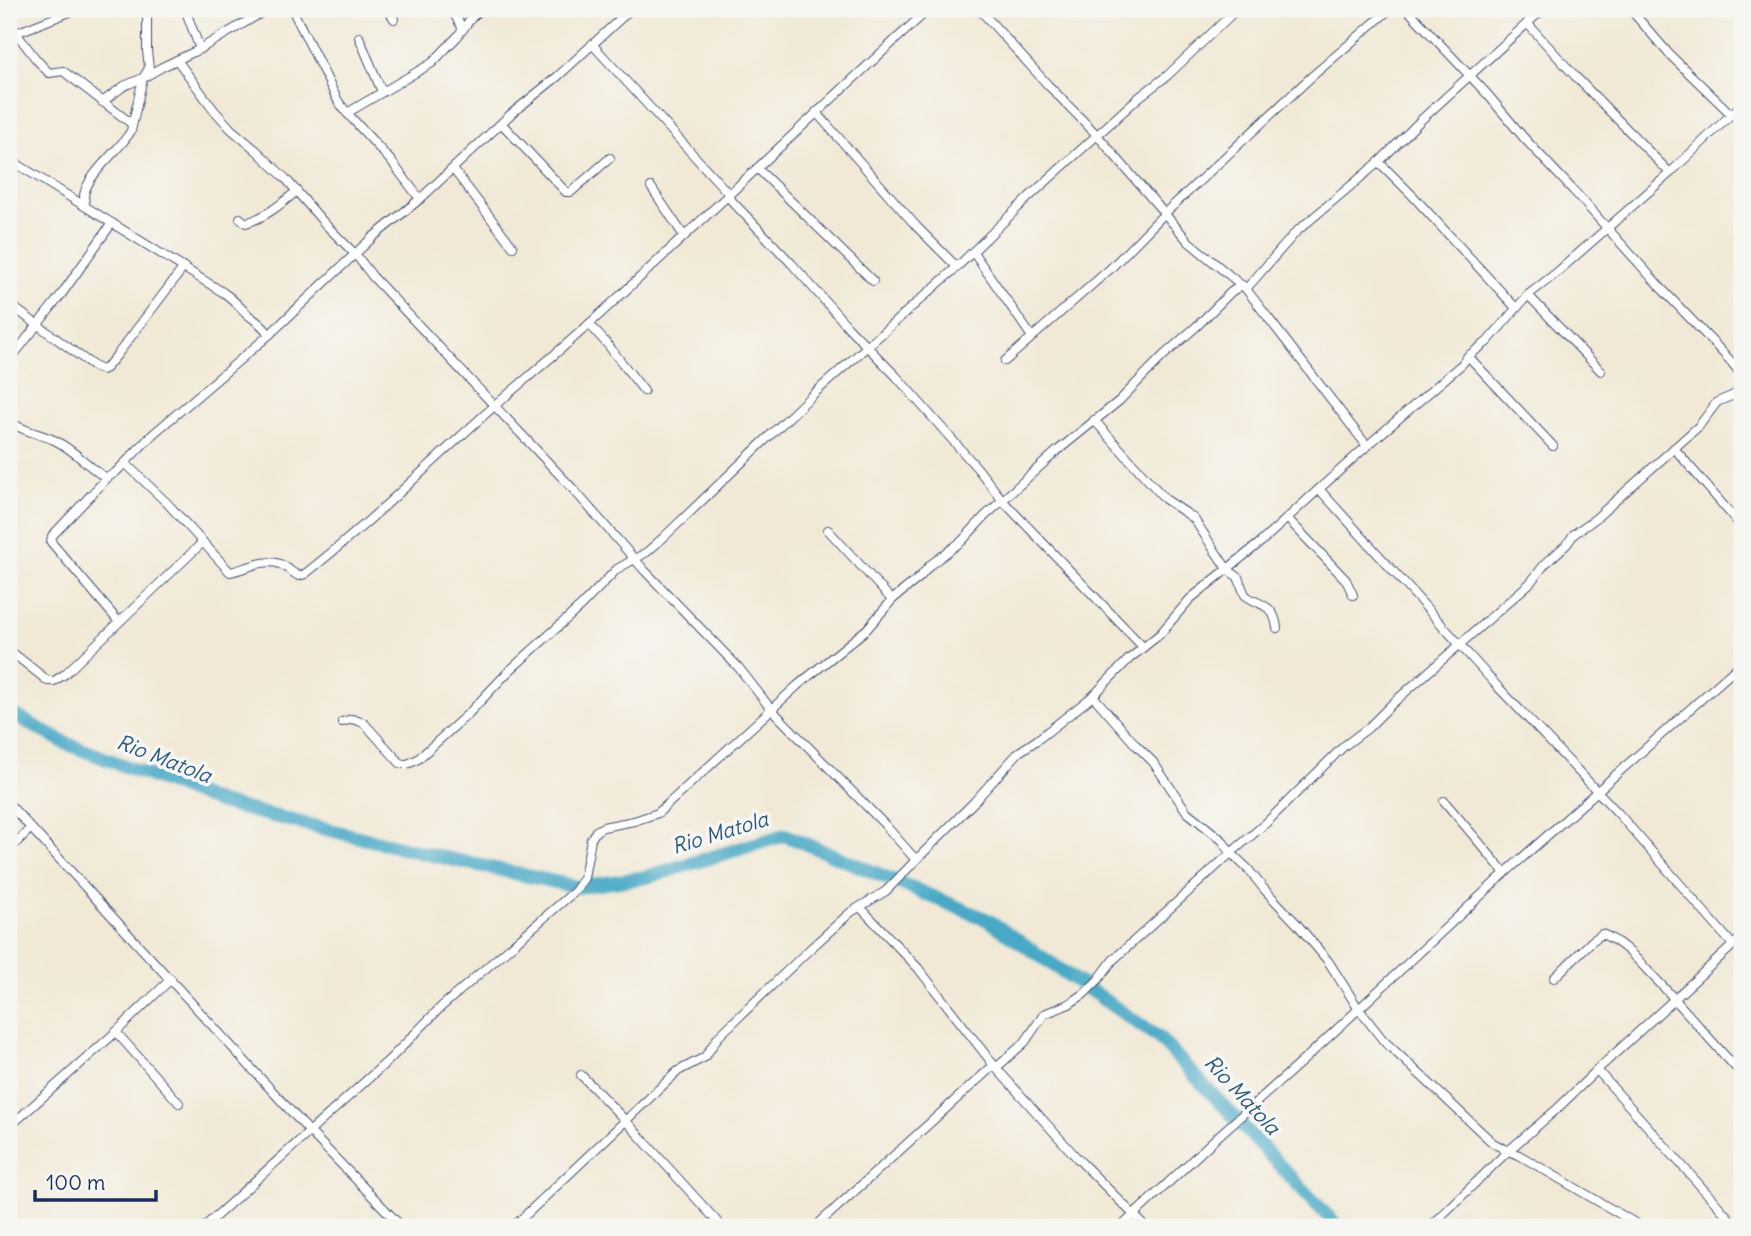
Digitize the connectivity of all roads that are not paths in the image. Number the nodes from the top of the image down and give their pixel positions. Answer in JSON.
{"nodes":[{"id":1,"x":77,"y":9,"type":"edge"},
{"id":2,"x":147,"y":9,"type":"edge"},
{"id":3,"x":185,"y":9,"type":"edge"},
{"id":4,"x":268,"y":9,"type":"edge"},
{"id":5,"x":292,"y":9,"type":"edge"},
{"id":6,"x":388,"y":9,"type":"edge"},
{"id":7,"x":451,"y":9,"type":"edge"},
{"id":8,"x":482,"y":9,"type":"edge"},
{"id":9,"x":631,"y":9,"type":"edge"},
{"id":10,"x":929,"y":9,"type":"edge"},
{"id":11,"x":979,"y":9,"type":"edge"},
{"id":12,"x":1237,"y":9,"type":"edge"},
{"id":13,"x":1390,"y":9,"type":"edge"},
{"id":14,"x":1407,"y":9,"type":"edge"},
{"id":15,"x":1543,"y":9,"type":"edge"},
{"id":16,"x":1630,"y":9,"type":"edge"},
{"id":17,"x":54,"y":13,"type":"edge"},
{"id":18,"x":1379,"y":13,"type":"edge"},
{"id":19,"x":9,"y":18,"type":"edge"},
{"id":20,"x":394,"y":19,"type":"dead end"},
{"id":21,"x":1527,"y":23,"type":"junction"},
{"id":22,"x":463,"y":29,"type":"junction"},
{"id":23,"x":13,"y":34,"type":"edge"},
{"id":24,"x":359,"y":37,"type":"dead end"},
{"id":25,"x":592,"y":44,"type":"junction"},
{"id":26,"x":200,"y":49,"type":"junction"},
{"id":27,"x":177,"y":60,"type":"junction"},
{"id":28,"x":149,"y":61,"type":"junction"},
{"id":29,"x":162,"y":67,"type":"junction"},
{"id":30,"x":1469,"y":75,"type":"junction"},
{"id":31,"x":143,"y":78,"type":"junction"},
{"id":32,"x":382,"y":92,"type":"junction"},
{"id":33,"x":102,"y":102,"type":"junction"},
{"id":34,"x":1736,"y":110,"type":"edge"},
{"id":35,"x":816,"y":112,"type":"junction"},
{"id":36,"x":347,"y":113,"type":"junction"},
{"id":37,"x":1742,"y":118,"type":"edge"},
{"id":38,"x":132,"y":124,"type":"junction"},
{"id":39,"x":502,"y":124,"type":"junction"},
{"id":40,"x":1097,"y":135,"type":"junction"},
{"id":41,"x":610,"y":158,"type":"dead end"},
{"id":42,"x":9,"y":159,"type":"edge"},
{"id":43,"x":1379,"y":162,"type":"junction"},
{"id":44,"x":453,"y":169,"type":"junction"},
{"id":45,"x":758,"y":169,"type":"junction"},
{"id":46,"x":1670,"y":173,"type":"junction"},
{"id":47,"x":651,"y":187,"type":"dead end"},
{"id":48,"x":297,"y":191,"type":"junction"},
{"id":49,"x":84,"y":194,"type":"junction"},
{"id":50,"x":728,"y":195,"type":"junction"},
{"id":51,"x":75,"y":200,"type":"junction"},
{"id":52,"x":420,"y":200,"type":"junction"},
{"id":53,"x":85,"y":206,"type":"junction"},
{"id":54,"x":1165,"y":213,"type":"junction"},
{"id":55,"x":240,"y":218,"type":"dead end"},
{"id":56,"x":112,"y":223,"type":"junction"},
{"id":57,"x":1607,"y":229,"type":"junction"},
{"id":58,"x":684,"y":236,"type":"junction"},
{"id":59,"x":513,"y":247,"type":"dead end"},
{"id":60,"x":973,"y":252,"type":"junction"},
{"id":61,"x":356,"y":255,"type":"junction"},
{"id":62,"x":184,"y":267,"type":"junction"},
{"id":63,"x":957,"y":267,"type":"junction"},
{"id":64,"x":1233,"y":278,"type":"junction"},
{"id":65,"x":873,"y":281,"type":"dead end"},
{"id":66,"x":1244,"y":287,"type":"junction"},
{"id":67,"x":1231,"y":292,"type":"junction"},
{"id":68,"x":1528,"y":295,"type":"junction"},
{"id":69,"x":9,"y":301,"type":"edge"},
{"id":70,"x":1516,"y":308,"type":"junction"},
{"id":71,"x":589,"y":324,"type":"junction"},
{"id":72,"x":37,"y":325,"type":"junction"},
{"id":73,"x":267,"y":331,"type":"junction"},
{"id":74,"x":1032,"y":337,"type":"junction"},
{"id":75,"x":867,"y":347,"type":"junction"},
{"id":76,"x":1468,"y":356,"type":"junction"},
{"id":77,"x":9,"y":361,"type":"edge"},
{"id":78,"x":1005,"y":361,"type":"dead end"},
{"id":79,"x":1601,"y":371,"type":"dead end"},
{"id":80,"x":1742,"y":375,"type":"edge"},
{"id":81,"x":1742,"y":386,"type":"edge"},
{"id":82,"x":644,"y":391,"type":"dead end"},
{"id":83,"x":494,"y":406,"type":"junction"},
{"id":84,"x":1094,"y":420,"type":"junction"},
{"id":85,"x":9,"y":421,"type":"edge"},
{"id":86,"x":1367,"y":446,"type":"junction"},
{"id":87,"x":1553,"y":446,"type":"dead end"},
{"id":88,"x":1674,"y":448,"type":"junction"},
{"id":89,"x":125,"y":463,"type":"junction"},
{"id":90,"x":107,"y":477,"type":"junction"},
{"id":91,"x":1319,"y":489,"type":"junction"},
{"id":92,"x":1003,"y":501,"type":"junction"},
{"id":93,"x":1287,"y":518,"type":"junction"},
{"id":94,"x":1742,"y":527,"type":"edge"},
{"id":95,"x":828,"y":530,"type":"dead end"},
{"id":96,"x":203,"y":542,"type":"junction"},
{"id":97,"x":634,"y":559,"type":"junction"},
{"id":98,"x":1227,"y":569,"type":"junction"},
{"id":99,"x":1353,"y":595,"type":"dead end"},
{"id":100,"x":892,"y":600,"type":"junction"},
{"id":101,"x":119,"y":622,"type":"junction"},
{"id":102,"x":1277,"y":628,"type":"dead end"},
{"id":103,"x":1460,"y":644,"type":"junction"},
{"id":104,"x":1143,"y":648,"type":"junction"},
{"id":105,"x":9,"y":650,"type":"edge"},
{"id":106,"x":1742,"y":663,"type":"edge"},
{"id":107,"x":1093,"y":696,"type":"junction"},
{"id":108,"x":771,"y":709,"type":"junction"},
{"id":109,"x":342,"y":722,"type":"dead end"},
{"id":110,"x":1597,"y":792,"type":"junction"},
{"id":111,"x":1444,"y":801,"type":"dead end"},
{"id":112,"x":9,"y":804,"type":"edge"},
{"id":113,"x":31,"y":828,"type":"junction"},
{"id":114,"x":9,"y":850,"type":"edge"},
{"id":115,"x":1231,"y":853,"type":"junction"},
{"id":116,"x":916,"y":860,"type":"junction"},
{"id":117,"x":1505,"y":873,"type":"junction"},
{"id":118,"x":860,"y":907,"type":"junction"},
{"id":119,"x":1742,"y":937,"type":"edge"},
{"id":120,"x":1733,"y":946,"type":"junction"},
{"id":121,"x":1553,"y":978,"type":"dead end"},
{"id":122,"x":171,"y":979,"type":"junction"},
{"id":123,"x":1676,"y":999,"type":"junction"},
{"id":124,"x":1358,"y":1008,"type":"junction"},
{"id":125,"x":116,"y":1032,"type":"junction"},
{"id":126,"x":995,"y":1066,"type":"junction"},
{"id":127,"x":1597,"y":1070,"type":"junction"},
{"id":128,"x":1742,"y":1074,"type":"edge"},
{"id":129,"x":581,"y":1075,"type":"dead end"},
{"id":130,"x":179,"y":1103,"type":"dead end"},
{"id":131,"x":626,"y":1121,"type":"junction"},
{"id":132,"x":9,"y":1127,"type":"edge"},
{"id":133,"x":309,"y":1131,"type":"junction"},
{"id":134,"x":1508,"y":1152,"type":"junction"},
{"id":135,"x":1135,"y":1215,"type":"junction"},
{"id":136,"x":204,"y":1227,"type":"edge"},
{"id":137,"x":402,"y":1227,"type":"edge"},
{"id":138,"x":513,"y":1227,"type":"edge"},
{"id":139,"x":722,"y":1227,"type":"edge"},
{"id":140,"x":815,"y":1227,"type":"edge"},
{"id":141,"x":1121,"y":1227,"type":"edge"},
{"id":142,"x":1146,"y":1227,"type":"edge"},
{"id":143,"x":1430,"y":1227,"type":"edge"},
{"id":144,"x":1642,"y":1227,"type":"edge"},
{"id":145,"x":1737,"y":1227,"type":"edge"}],
"edges":[{"from":1,"to":17,"type":"street"},
{"from":2,"to":28,"type":"street"},
{"from":3,"to":26,"type":"street"},
{"from":4,"to":26,"type":"street"},
{"from":5,"to":36,"type":"street"},
{"from":6,"to":20,"type":"street"},
{"from":7,"to":22,"type":"street"},
{"from":8,"to":22,"type":"street"},
{"from":9,"to":25,"type":"street"},
{"from":10,"to":35,"type":"street"},
{"from":11,"to":40,"type":"street"},
{"from":12,"to":40,"type":"street"},
{"from":13,"to":18,"type":"street"},
{"from":14,"to":30,"type":"street"},
{"from":15,"to":21,"type":"street"},
{"from":16,"to":34,"type":"street"},
{"from":17,"to":23,"type":"street"},
{"from":18,"to":54,"type":"street"},
{"from":19,"to":23,"type":"street"},
{"from":21,"to":30,"type":"street"},
{"from":21,"to":46,"type":"street"},
{"from":22,"to":32,"type":"street"},
{"from":23,"to":33,"type":"street"},
{"from":24,"to":32,"type":"street"},
{"from":25,"to":39,"type":"street"},
{"from":25,"to":50,"type":"street"},
{"from":26,"to":27,"type":"street"},
{"from":27,"to":29,"type":"street"},
{"from":27,"to":48,"type":"street"},
{"from":28,"to":29,"type":"street"},
{"from":28,"to":31,"type":"street"},
{"from":29,"to":31,"type":"street"},
{"from":30,"to":43,"type":"street"},
{"from":30,"to":57,"type":"street"},
{"from":31,"to":33,"type":"street"},
{"from":31,"to":38,"type":"street"},
{"from":32,"to":36,"type":"street"},
{"from":33,"to":38,"type":"street"},
{"from":34,"to":37,"type":"street"},
{"from":34,"to":46,"type":"street"},
{"from":35,"to":45,"type":"street"},
{"from":35,"to":63,"type":"street"},
{"from":36,"to":52,"type":"street"},
{"from":38,"to":49,"type":"street"},
{"from":39,"to":41,"type":"street"},
{"from":39,"to":44,"type":"street"},
{"from":40,"to":54,"type":"street"},
{"from":40,"to":60,"type":"street"},
{"from":42,"to":51,"type":"street"},
{"from":43,"to":66,"type":"street"},
{"from":43,"to":70,"type":"street"},
{"from":44,"to":52,"type":"street"},
{"from":44,"to":59,"type":"street"},
{"from":45,"to":50,"type":"street"},
{"from":45,"to":65,"type":"street"},
{"from":46,"to":57,"type":"street"},
{"from":47,"to":58,"type":"street"},
{"from":48,"to":55,"type":"street"},
{"from":48,"to":61,"type":"street"},
{"from":49,"to":51,"type":"street"},
{"from":49,"to":53,"type":"street"},
{"from":50,"to":58,"type":"street"},
{"from":50,"to":75,"type":"street"},
{"from":51,"to":53,"type":"street"},
{"from":52,"to":61,"type":"street"},
{"from":53,"to":56,"type":"street"},
{"from":54,"to":64,"type":"street"},
{"from":54,"to":74,"type":"street"},
{"from":56,"to":62,"type":"street"},
{"from":56,"to":72,"type":"street"},
{"from":57,"to":68,"type":"street"},
{"from":57,"to":80,"type":"street"},
{"from":58,"to":71,"type":"street"},
{"from":60,"to":63,"type":"street"},
{"from":60,"to":74,"type":"street"},
{"from":61,"to":73,"type":"street"},
{"from":61,"to":83,"type":"street"},
{"from":62,"to":72,"type":"street"},
{"from":62,"to":73,"type":"street"},
{"from":63,"to":75,"type":"street"},
{"from":64,"to":66,"type":"street"},
{"from":64,"to":67,"type":"street"},
{"from":66,"to":67,"type":"street"},
{"from":66,"to":86,"type":"street"},
{"from":67,"to":84,"type":"street"},
{"from":68,"to":70,"type":"street"},
{"from":68,"to":79,"type":"street"},
{"from":69,"to":72,"type":"street"},
{"from":70,"to":76,"type":"street"},
{"from":71,"to":82,"type":"street"},
{"from":71,"to":83,"type":"street"},
{"from":72,"to":77,"type":"street"},
{"from":73,"to":89,"type":"street"},
{"from":74,"to":78,"type":"street"},
{"from":75,"to":92,"type":"street"},
{"from":75,"to":97,"type":"street"},
{"from":76,"to":86,"type":"street"},
{"from":76,"to":87,"type":"street"},
{"from":81,"to":88,"type":"street"},
{"from":83,"to":96,"type":"street"},
{"from":83,"to":97,"type":"street"},
{"from":84,"to":92,"type":"street"},
{"from":84,"to":98,"type":"street"},
{"from":85,"to":90,"type":"street"},
{"from":86,"to":91,"type":"street"},
{"from":88,"to":94,"type":"street"},
{"from":88,"to":103,"type":"street"},
{"from":89,"to":90,"type":"street"},
{"from":89,"to":96,"type":"street"},
{"from":90,"to":101,"type":"street"},
{"from":91,"to":93,"type":"street"},
{"from":91,"to":103,"type":"street"},
{"from":92,"to":100,"type":"street"},
{"from":92,"to":104,"type":"street"},
{"from":93,"to":98,"type":"street"},
{"from":93,"to":99,"type":"street"},
{"from":95,"to":100,"type":"street"},
{"from":96,"to":101,"type":"street"},
{"from":97,"to":108,"type":"street"},
{"from":97,"to":109,"type":"street"},
{"from":98,"to":102,"type":"street"},
{"from":98,"to":104,"type":"street"},
{"from":100,"to":108,"type":"street"},
{"from":101,"to":105,"type":"street"},
{"from":103,"to":110,"type":"street"},
{"from":103,"to":115,"type":"street"},
{"from":104,"to":107,"type":"street"},
{"from":106,"to":110,"type":"street"},
{"from":107,"to":115,"type":"street"},
{"from":107,"to":116,"type":"street"},
{"from":108,"to":116,"type":"street"},
{"from":108,"to":133,"type":"street"},
{"from":110,"to":117,"type":"street"},
{"from":110,"to":120,"type":"street"},
{"from":111,"to":117,"type":"street"},
{"from":112,"to":113,"type":"street"},
{"from":113,"to":114,"type":"street"},
{"from":113,"to":122,"type":"street"},
{"from":115,"to":124,"type":"street"},
{"from":115,"to":126,"type":"street"},
{"from":116,"to":118,"type":"street"},
{"from":117,"to":124,"type":"street"},
{"from":118,"to":126,"type":"street"},
{"from":118,"to":131,"type":"street"},
{"from":119,"to":120,"type":"street"},
{"from":120,"to":123,"type":"street"},
{"from":121,"to":123,"type":"street"},
{"from":122,"to":125,"type":"street"},
{"from":122,"to":133,"type":"street"},
{"from":123,"to":127,"type":"street"},
{"from":123,"to":128,"type":"street"},
{"from":124,"to":134,"type":"street"},
{"from":124,"to":135,"type":"street"},
{"from":125,"to":130,"type":"street"},
{"from":125,"to":132,"type":"street"},
{"from":126,"to":135,"type":"street"},
{"from":126,"to":140,"type":"street"},
{"from":127,"to":134,"type":"street"},
{"from":127,"to":145,"type":"street"},
{"from":129,"to":131,"type":"street"},
{"from":131,"to":138,"type":"street"},
{"from":131,"to":139,"type":"street"},
{"from":133,"to":136,"type":"street"},
{"from":133,"to":137,"type":"street"},
{"from":134,"to":143,"type":"street"},
{"from":134,"to":144,"type":"street"},
{"from":135,"to":141,"type":"street"},
{"from":135,"to":142,"type":"street"}]}
